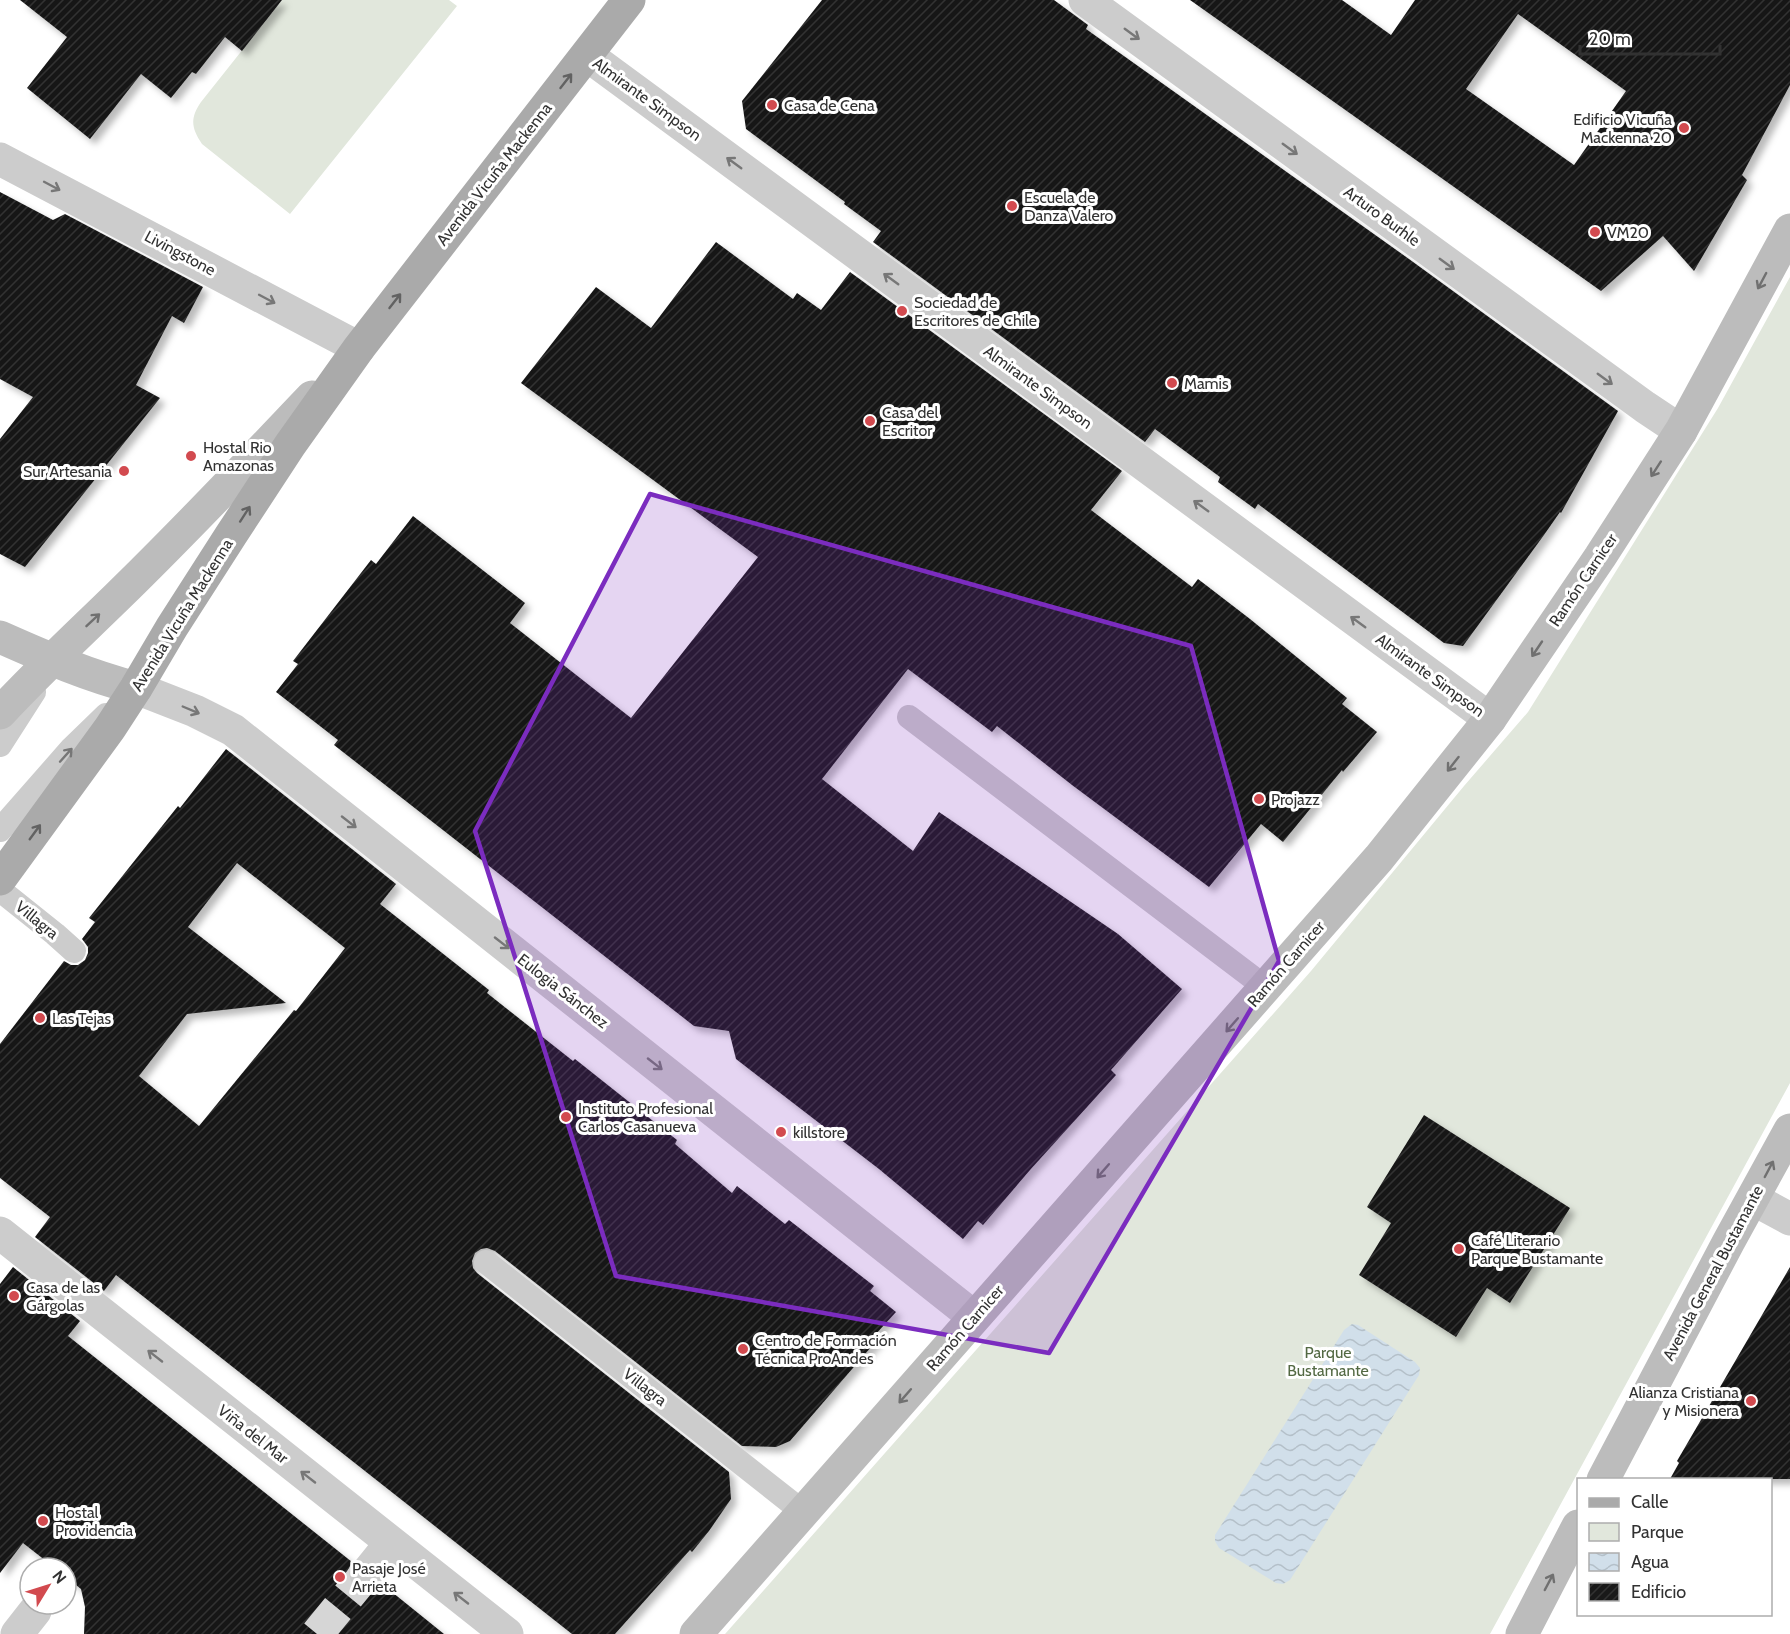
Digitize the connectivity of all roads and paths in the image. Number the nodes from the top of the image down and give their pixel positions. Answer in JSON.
{"nodes":[{"id":1,"x":629,"y":0,"type":"edge"},
{"id":2,"x":1084,"y":0,"type":"edge"},
{"id":3,"x":587,"y":55,"type":"junction"},
{"id":4,"x":0,"y":159,"type":"edge"},
{"id":5,"x":1790,"y":230,"type":"edge"},
{"id":6,"x":359,"y":348,"type":"junction"},
{"id":7,"x":1681,"y":431,"type":"junction"},
{"id":8,"x":0,"y":637,"type":"edge"},
{"id":9,"x":50,"y":660,"type":"junction"},
{"id":10,"x":136,"y":688,"type":"junction"},
{"id":11,"x":0,"y":713,"type":"edge"},
{"id":12,"x":909,"y":717,"type":"dead end"},
{"id":13,"x":1490,"y":719,"type":"junction"},
{"id":14,"x":0,"y":746,"type":"edge"},
{"id":15,"x":0,"y":830,"type":"edge"},
{"id":16,"x":0,"y":879,"type":"edge"},
{"id":17,"x":0,"y":890,"type":"edge"},
{"id":18,"x":74,"y":951,"type":"dead end"},
{"id":19,"x":1265,"y":987,"type":"junction"},
{"id":20,"x":1790,"y":1130,"type":"edge"},
{"id":21,"x":1753,"y":1200,"type":"junction"},
{"id":22,"x":1790,"y":1219,"type":"edge"},
{"id":23,"x":0,"y":1233,"type":"edge"},
{"id":24,"x":486,"y":1262,"type":"dead end"},
{"id":25,"x":974,"y":1317,"type":"junction"},
{"id":26,"x":1604,"y":1478,"type":"edge"},
{"id":27,"x":803,"y":1512,"type":"junction"},
{"id":28,"x":1577,"y":1528,"type":"edge"},
{"id":29,"x":391,"y":1543,"type":"junction"},
{"id":30,"x":366,"y":1574,"type":"tunnel mouth"},
{"id":31,"x":507,"y":1634,"type":"edge"},
{"id":32,"x":696,"y":1634,"type":"edge"},
{"id":33,"x":1522,"y":1634,"type":"edge"}],
"edges":[{"from":1,"to":3,"type":"main road","name":"Avenida Vicuña Mackenna"},
{"from":2,"to":7,"type":"street","name":"Arturo Burhle","one_way":true},
{"from":6,"to":3,"type":"main road","name":"Avenida Vicuña Mackenna","one_way":true},
{"from":13,"to":3,"type":"street","name":"Almirante Simpson","one_way":true},
{"from":4,"to":6,"type":"street","name":"Livingstone","one_way":true},
{"from":5,"to":7,"type":"main road","name":"Ramón Carnicer","one_way":true},
{"from":9,"to":6,"type":"main road","name":"Avenida Vicuña Mackenna","one_way":true},
{"from":10,"to":6,"type":"main road","name":"Avenida Vicuña Mackenna","one_way":true},
{"from":7,"to":13,"type":"main road","name":"Ramón Carnicer","one_way":true},
{"from":8,"to":9,"type":"main road"},
{"from":9,"to":10,"type":"main road"},
{"from":9,"to":11,"type":"main road","name":"Avenida Vicuña Mackenna"},
{"from":9,"to":14,"type":"lane"},
{"from":15,"to":10,"type":"lane","one_way":true},
{"from":16,"to":10,"type":"main road","name":"Avenida Vicuña Mackenna","one_way":true},
{"from":10,"to":25,"type":"street","name":"Eulogia Sánchez","one_way":true},
{"from":12,"to":19,"type":"lane"},
{"from":13,"to":19,"type":"main road","name":"Ramón Carnicer","one_way":true},
{"from":17,"to":18,"type":"lane","name":"Villagra"},
{"from":19,"to":25,"type":"main road","name":"Ramón Carnicer","one_way":true},
{"from":21,"to":20,"type":"main road","name":"Avenida General Bustamante","one_way":true},
{"from":21,"to":22,"type":"street"},
{"from":21,"to":26,"type":"main road","name":"Avenida General Bustamante"},
{"from":29,"to":23,"type":"street","name":"Viña del Mar","one_way":true},
{"from":24,"to":27,"type":"lane","name":"Villagra"},
{"from":25,"to":27,"type":"main road","name":"Ramón Carnicer","one_way":true},
{"from":27,"to":32,"type":"main road","name":"Ramón Carnicer"},
{"from":33,"to":28,"type":"main road","one_way":true},
{"from":29,"to":30,"type":"street"},
{"from":31,"to":29,"type":"street","name":"Viña del Mar","one_way":true}]}
